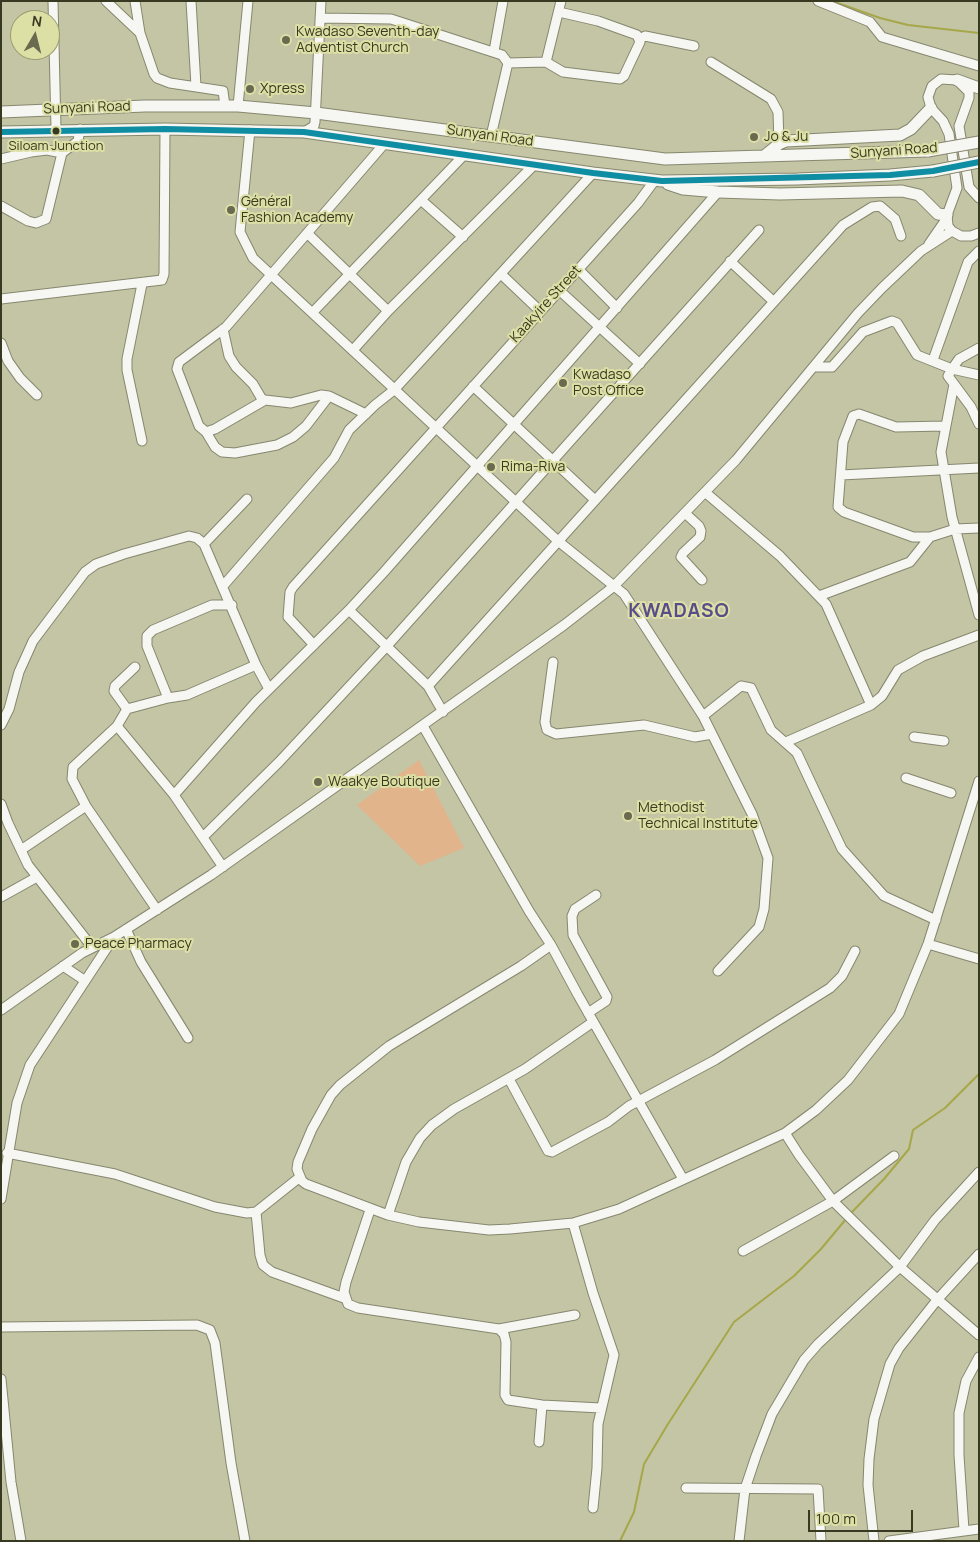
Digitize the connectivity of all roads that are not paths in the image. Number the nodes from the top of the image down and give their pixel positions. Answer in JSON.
{"nodes":[{"id":1,"x":52,"y":1,"type":"edge"},
{"id":2,"x":106,"y":1,"type":"edge"},
{"id":3,"x":135,"y":1,"type":"edge"},
{"id":4,"x":191,"y":1,"type":"edge"},
{"id":5,"x":248,"y":1,"type":"edge"},
{"id":6,"x":321,"y":1,"type":"edge"},
{"id":7,"x":503,"y":1,"type":"edge"},
{"id":8,"x":561,"y":1,"type":"edge"},
{"id":9,"x":818,"y":1,"type":"edge"},
{"id":10,"x":559,"y":12,"type":"junction"},
{"id":11,"x":320,"y":18,"type":"junction"},
{"id":12,"x":140,"y":33,"type":"junction"},
{"id":13,"x":640,"y":39,"type":"junction"},
{"id":14,"x":694,"y":46,"type":"dead end"},
{"id":15,"x":494,"y":51,"type":"junction"},
{"id":16,"x":546,"y":62,"type":"junction"},
{"id":17,"x":711,"y":62,"type":"dead end"},
{"id":18,"x":508,"y":63,"type":"junction"},
{"id":19,"x":979,"y":66,"type":"edge"},
{"id":20,"x":957,"y":80,"type":"junction"},
{"id":21,"x":196,"y":86,"type":"junction"},
{"id":22,"x":979,"y":88,"type":"edge"},
{"id":23,"x":226,"y":106,"type":"junction"},
{"id":24,"x":238,"y":106,"type":"junction"},
{"id":25,"x":55,"y":108,"type":"junction"},
{"id":26,"x":931,"y":108,"type":"junction"},
{"id":27,"x":1,"y":112,"type":"edge"},
{"id":28,"x":316,"y":112,"type":"junction"},
{"id":29,"x":165,"y":129,"type":"junction"},
{"id":30,"x":56,"y":130,"type":"junction"},
{"id":31,"x":80,"y":130,"type":"junction"},
{"id":32,"x":250,"y":130,"type":"junction"},
{"id":33,"x":1,"y":132,"type":"edge"},
{"id":34,"x":304,"y":132,"type":"junction"},
{"id":35,"x":491,"y":136,"type":"junction"},
{"id":36,"x":979,"y":142,"type":"edge"},
{"id":37,"x":385,"y":143,"type":"junction"},
{"id":38,"x":779,"y":144,"type":"junction"},
{"id":39,"x":62,"y":153,"type":"junction"},
{"id":40,"x":465,"y":154,"type":"junction"},
{"id":41,"x":764,"y":156,"type":"junction"},
{"id":42,"x":1,"y":159,"type":"edge"},
{"id":43,"x":979,"y":162,"type":"edge"},
{"id":44,"x":534,"y":165,"type":"junction"},
{"id":45,"x":593,"y":173,"type":"junction"},
{"id":46,"x":658,"y":181,"type":"junction"},
{"id":47,"x":718,"y":192,"type":"junction"},
{"id":48,"x":979,"y":198,"type":"edge"},
{"id":49,"x":421,"y":200,"type":"junction"},
{"id":50,"x":1,"y":206,"type":"edge"},
{"id":51,"x":947,"y":216,"type":"junction"},
{"id":52,"x":759,"y":230,"type":"dead end"},
{"id":53,"x":952,"y":231,"type":"junction"},
{"id":54,"x":307,"y":233,"type":"junction"},
{"id":55,"x":979,"y":233,"type":"edge"},
{"id":56,"x":901,"y":236,"type":"dead end"},
{"id":57,"x":463,"y":237,"type":"junction"},
{"id":58,"x":928,"y":246,"type":"junction"},
{"id":59,"x":979,"y":251,"type":"edge"},
{"id":60,"x":730,"y":261,"type":"junction"},
{"id":61,"x":578,"y":269,"type":"junction"},
{"id":62,"x":501,"y":274,"type":"junction"},
{"id":63,"x":272,"y":275,"type":"junction"},
{"id":64,"x":349,"y":276,"type":"junction"},
{"id":65,"x":142,"y":284,"type":"junction"},
{"id":66,"x":558,"y":290,"type":"junction"},
{"id":67,"x":1,"y":299,"type":"edge"},
{"id":68,"x":773,"y":301,"type":"junction"},
{"id":69,"x":617,"y":308,"type":"junction"},
{"id":70,"x":388,"y":311,"type":"junction"},
{"id":71,"x":540,"y":311,"type":"junction"},
{"id":72,"x":314,"y":312,"type":"junction"},
{"id":73,"x":600,"y":328,"type":"junction"},
{"id":74,"x":223,"y":329,"type":"junction"},
{"id":75,"x":1,"y":344,"type":"edge"},
{"id":76,"x":979,"y":348,"type":"edge"},
{"id":77,"x":354,"y":350,"type":"junction"},
{"id":78,"x":933,"y":360,"type":"junction"},
{"id":79,"x":640,"y":364,"type":"junction"},
{"id":80,"x":814,"y":367,"type":"junction"},
{"id":81,"x":952,"y":368,"type":"junction"},
{"id":82,"x":979,"y":375,"type":"edge"},
{"id":83,"x":954,"y":384,"type":"junction"},
{"id":84,"x":473,"y":386,"type":"junction"},
{"id":85,"x":394,"y":390,"type":"junction"},
{"id":86,"x":37,"y":395,"type":"dead end"},
{"id":87,"x":329,"y":396,"type":"junction"},
{"id":88,"x":263,"y":401,"type":"junction"},
{"id":89,"x":366,"y":414,"type":"junction"},
{"id":90,"x":979,"y":424,"type":"edge"},
{"id":91,"x":515,"y":425,"type":"junction"},
{"id":92,"x":944,"y":426,"type":"junction"},
{"id":93,"x":436,"y":427,"type":"junction"},
{"id":94,"x":206,"y":432,"type":"junction"},
{"id":95,"x":142,"y":441,"type":"dead end"},
{"id":96,"x":554,"y":462,"type":"junction"},
{"id":97,"x":479,"y":466,"type":"junction"},
{"id":98,"x":979,"y":468,"type":"edge"},
{"id":99,"x":943,"y":469,"type":"junction"},
{"id":100,"x":840,"y":475,"type":"junction"},
{"id":101,"x":706,"y":493,"type":"junction"},
{"id":102,"x":246,"y":499,"type":"dead end"},
{"id":103,"x":595,"y":500,"type":"junction"},
{"id":104,"x":517,"y":503,"type":"junction"},
{"id":105,"x":685,"y":513,"type":"junction"},
{"id":106,"x":979,"y":528,"type":"edge"},
{"id":107,"x":956,"y":529,"type":"junction"},
{"id":108,"x":930,"y":537,"type":"junction"},
{"id":109,"x":558,"y":541,"type":"junction"},
{"id":110,"x":204,"y":544,"type":"junction"},
{"id":111,"x":702,"y":580,"type":"dead end"},
{"id":112,"x":975,"y":584,"type":"edge"},
{"id":113,"x":223,"y":586,"type":"junction"},
{"id":114,"x":613,"y":587,"type":"junction"},
{"id":115,"x":819,"y":596,"type":"junction"},
{"id":116,"x":232,"y":605,"type":"junction"},
{"id":117,"x":349,"y":610,"type":"junction"},
{"id":118,"x":979,"y":615,"type":"edge"},
{"id":119,"x":979,"y":635,"type":"edge"},
{"id":120,"x":314,"y":645,"type":"junction"},
{"id":121,"x":387,"y":646,"type":"junction"},
{"id":122,"x":553,"y":662,"type":"dead end"},
{"id":123,"x":256,"y":665,"type":"junction"},
{"id":124,"x":135,"y":667,"type":"dead end"},
{"id":125,"x":428,"y":686,"type":"junction"},
{"id":126,"x":269,"y":688,"type":"junction"},
{"id":127,"x":168,"y":698,"type":"junction"},
{"id":128,"x":871,"y":705,"type":"junction"},
{"id":129,"x":127,"y":709,"type":"junction"},
{"id":130,"x":443,"y":712,"type":"junction"},
{"id":131,"x":703,"y":716,"type":"junction"},
{"id":132,"x":1,"y":726,"type":"edge"},
{"id":133,"x":118,"y":726,"type":"junction"},
{"id":134,"x":423,"y":726,"type":"junction"},
{"id":135,"x":712,"y":734,"type":"junction"},
{"id":136,"x":914,"y":737,"type":"dead end"},
{"id":137,"x":786,"y":742,"type":"junction"},
{"id":138,"x":944,"y":742,"type":"dead end"},
{"id":139,"x":906,"y":778,"type":"dead end"},
{"id":140,"x":979,"y":781,"type":"edge"},
{"id":141,"x":951,"y":793,"type":"dead end"},
{"id":142,"x":174,"y":795,"type":"junction"},
{"id":143,"x":86,"y":806,"type":"junction"},
{"id":144,"x":2,"y":809,"type":"edge"},
{"id":145,"x":202,"y":837,"type":"junction"},
{"id":146,"x":21,"y":850,"type":"junction"},
{"id":147,"x":223,"y":867,"type":"junction"},
{"id":148,"x":37,"y":877,"type":"junction"},
{"id":149,"x":596,"y":895,"type":"dead end"},
{"id":150,"x":1,"y":897,"type":"edge"},
{"id":151,"x":157,"y":910,"type":"junction"},
{"id":152,"x":936,"y":920,"type":"junction"},
{"id":153,"x":126,"y":929,"type":"junction"},
{"id":154,"x":114,"y":937,"type":"junction"},
{"id":155,"x":928,"y":944,"type":"junction"},
{"id":156,"x":551,"y":945,"type":"junction"},
{"id":157,"x":92,"y":947,"type":"junction"},
{"id":158,"x":855,"y":951,"type":"dead end"},
{"id":159,"x":979,"y":959,"type":"edge"},
{"id":160,"x":63,"y":966,"type":"junction"},
{"id":161,"x":718,"y":972,"type":"dead end"},
{"id":162,"x":84,"y":980,"type":"junction"},
{"id":163,"x":1,"y":1010,"type":"edge"},
{"id":164,"x":588,"y":1013,"type":"junction"},
{"id":165,"x":593,"y":1022,"type":"junction"},
{"id":166,"x":188,"y":1038,"type":"dead end"},
{"id":167,"x":509,"y":1079,"type":"junction"},
{"id":168,"x":639,"y":1102,"type":"junction"},
{"id":169,"x":785,"y":1133,"type":"junction"},
{"id":170,"x":7,"y":1153,"type":"junction"},
{"id":171,"x":894,"y":1156,"type":"dead end"},
{"id":172,"x":979,"y":1172,"type":"edge"},
{"id":173,"x":300,"y":1177,"type":"junction"},
{"id":174,"x":683,"y":1179,"type":"junction"},
{"id":175,"x":1,"y":1200,"type":"edge"},
{"id":176,"x":833,"y":1201,"type":"junction"},
{"id":177,"x":370,"y":1210,"type":"junction"},
{"id":178,"x":256,"y":1212,"type":"junction"},
{"id":179,"x":388,"y":1215,"type":"junction"},
{"id":180,"x":573,"y":1223,"type":"junction"},
{"id":181,"x":743,"y":1251,"type":"dead end"},
{"id":182,"x":979,"y":1254,"type":"edge"},
{"id":183,"x":900,"y":1266,"type":"junction"},
{"id":184,"x":344,"y":1298,"type":"junction"},
{"id":185,"x":937,"y":1300,"type":"junction"},
{"id":186,"x":575,"y":1315,"type":"dead end"},
{"id":187,"x":1,"y":1327,"type":"edge"},
{"id":188,"x":499,"y":1329,"type":"junction"},
{"id":189,"x":979,"y":1335,"type":"edge"},
{"id":190,"x":979,"y":1357,"type":"edge"},
{"id":191,"x":1,"y":1379,"type":"edge"},
{"id":192,"x":1,"y":1383,"type":"edge"},
{"id":193,"x":542,"y":1405,"type":"junction"},
{"id":194,"x":601,"y":1408,"type":"junction"},
{"id":195,"x":539,"y":1442,"type":"dead end"},
{"id":196,"x":686,"y":1488,"type":"dead end"},
{"id":197,"x":745,"y":1489,"type":"junction"},
{"id":198,"x":593,"y":1508,"type":"dead end"},
{"id":199,"x":979,"y":1529,"type":"edge"},
{"id":200,"x":964,"y":1530,"type":"junction"},
{"id":201,"x":21,"y":1541,"type":"edge"},
{"id":202,"x":245,"y":1541,"type":"edge"},
{"id":203,"x":739,"y":1541,"type":"edge"},
{"id":204,"x":820,"y":1541,"type":"edge"},
{"id":205,"x":874,"y":1541,"type":"edge"},
{"id":206,"x":889,"y":1541,"type":"edge"}],
"edges":[{"from":1,"to":25,"type":"street"},
{"from":2,"to":12,"type":"street"},
{"from":3,"to":12,"type":"street"},
{"from":4,"to":21,"type":"street"},
{"from":5,"to":24,"type":"street"},
{"from":6,"to":11,"type":"street"},
{"from":7,"to":15,"type":"street"},
{"from":8,"to":10,"type":"street"},
{"from":9,"to":19,"type":"street"},
{"from":10,"to":13,"type":"street"},
{"from":10,"to":16,"type":"street"},
{"from":11,"to":15,"type":"street"},
{"from":11,"to":28,"type":"street"},
{"from":12,"to":21,"type":"street"},
{"from":13,"to":14,"type":"street"},
{"from":13,"to":16,"type":"street"},
{"from":15,"to":18,"type":"street"},
{"from":16,"to":18,"type":"street"},
{"from":17,"to":38,"type":"street"},
{"from":18,"to":35,"type":"street"},
{"from":20,"to":22,"type":"main road"},
{"from":20,"to":26,"type":"street"},
{"from":20,"to":48,"type":"street"},
{"from":21,"to":23,"type":"street"},
{"from":23,"to":24,"type":"main road","name":"Sunyani Road"},
{"from":23,"to":25,"type":"main road","name":"Sunyani Road"},
{"from":24,"to":28,"type":"main road","name":"Sunyani Road"},
{"from":25,"to":27,"type":"main road","name":"Sunyani Road"},
{"from":25,"to":30,"type":"street"},
{"from":26,"to":38,"type":"main road"},
{"from":26,"to":51,"type":"street"},
{"from":28,"to":34,"type":"street"},
{"from":28,"to":35,"type":"main road","name":"Sunyani Road"},
{"from":29,"to":31,"type":"main road"},
{"from":29,"to":32,"type":"main road"},
{"from":29,"to":65,"type":"street"},
{"from":30,"to":31,"type":"main road"},
{"from":30,"to":33,"type":"main road"},
{"from":31,"to":39,"type":"street"},
{"from":32,"to":34,"type":"main road"},
{"from":32,"to":63,"type":"street"},
{"from":34,"to":37,"type":"main road"},
{"from":35,"to":41,"type":"main road","name":"Sunyani Road"},
{"from":36,"to":41,"type":"main road","name":"Sunyani Road","bridge":true},
{"from":37,"to":40,"type":"main road"},
{"from":37,"to":54,"type":"street"},
{"from":38,"to":41,"type":"main road"},
{"from":39,"to":42,"type":"street"},
{"from":39,"to":50,"type":"street"},
{"from":40,"to":44,"type":"main road"},
{"from":40,"to":49,"type":"street"},
{"from":43,"to":46,"type":"main road","bridge":true},
{"from":44,"to":45,"type":"main road"},
{"from":44,"to":57,"type":"street"},
{"from":45,"to":46,"type":"main road"},
{"from":45,"to":62,"type":"street"},
{"from":46,"to":47,"type":"main road"},
{"from":46,"to":61,"type":"street","name":"Kaakyire Street"},
{"from":47,"to":51,"type":"main road"},
{"from":47,"to":69,"type":"street"},
{"from":49,"to":57,"type":"street"},
{"from":49,"to":64,"type":"street"},
{"from":51,"to":53,"type":"street"},
{"from":51,"to":58,"type":"street"},
{"from":52,"to":60,"type":"street"},
{"from":53,"to":55,"type":"street"},
{"from":53,"to":58,"type":"street"},
{"from":54,"to":63,"type":"street"},
{"from":54,"to":64,"type":"street"},
{"from":56,"to":68,"type":"street"},
{"from":57,"to":70,"type":"street"},
{"from":58,"to":80,"type":"street"},
{"from":59,"to":78,"type":"street"},
{"from":60,"to":68,"type":"street"},
{"from":60,"to":79,"type":"street"},
{"from":61,"to":66,"type":"street","name":"Kaakyire Street"},
{"from":61,"to":69,"type":"street"},
{"from":62,"to":71,"type":"street"},
{"from":62,"to":85,"type":"street"},
{"from":63,"to":72,"type":"street"},
{"from":63,"to":74,"type":"street"},
{"from":64,"to":70,"type":"street"},
{"from":64,"to":72,"type":"street"},
{"from":65,"to":67,"type":"street"},
{"from":65,"to":95,"type":"street"},
{"from":66,"to":71,"type":"street","name":"Kaakyire Street"},
{"from":66,"to":73,"type":"street"},
{"from":68,"to":103,"type":"street"},
{"from":69,"to":73,"type":"street"},
{"from":70,"to":77,"type":"street"},
{"from":71,"to":84,"type":"street","name":"Kaakyire Street"},
{"from":72,"to":77,"type":"street"},
{"from":73,"to":79,"type":"street"},
{"from":73,"to":91,"type":"street"},
{"from":74,"to":88,"type":"street"},
{"from":74,"to":94,"type":"street"},
{"from":75,"to":86,"type":"street"},
{"from":76,"to":81,"type":"street"},
{"from":77,"to":85,"type":"street"},
{"from":78,"to":80,"type":"street"},
{"from":78,"to":81,"type":"street"},
{"from":79,"to":96,"type":"street"},
{"from":80,"to":101,"type":"street"},
{"from":81,"to":82,"type":"street"},
{"from":81,"to":83,"type":"street"},
{"from":83,"to":90,"type":"street"},
{"from":83,"to":92,"type":"street"},
{"from":84,"to":91,"type":"street"},
{"from":84,"to":93,"type":"street","name":"Kaakyire Street"},
{"from":85,"to":89,"type":"street"},
{"from":85,"to":93,"type":"street"},
{"from":87,"to":88,"type":"street"},
{"from":87,"to":89,"type":"street"},
{"from":87,"to":94,"type":"street"},
{"from":88,"to":94,"type":"street"},
{"from":89,"to":113,"type":"street"},
{"from":91,"to":96,"type":"street"},
{"from":91,"to":97,"type":"street"},
{"from":92,"to":99,"type":"street"},
{"from":92,"to":100,"type":"street"},
{"from":93,"to":97,"type":"street"},
{"from":93,"to":120,"type":"street","name":"Kaakyire Street"},
{"from":96,"to":103,"type":"street"},
{"from":96,"to":104,"type":"street"},
{"from":97,"to":104,"type":"street"},
{"from":97,"to":117,"type":"street"},
{"from":98,"to":99,"type":"street"},
{"from":99,"to":100,"type":"street"},
{"from":99,"to":107,"type":"street"},
{"from":100,"to":108,"type":"street"},
{"from":101,"to":105,"type":"street"},
{"from":101,"to":115,"type":"street"},
{"from":102,"to":110,"type":"street"},
{"from":103,"to":109,"type":"street"},
{"from":104,"to":109,"type":"street"},
{"from":104,"to":121,"type":"street"},
{"from":105,"to":111,"type":"street"},
{"from":105,"to":114,"type":"street"},
{"from":106,"to":107,"type":"street"},
{"from":107,"to":108,"type":"street"},
{"from":107,"to":112,"type":"street"},
{"from":108,"to":115,"type":"street"},
{"from":109,"to":114,"type":"street"},
{"from":109,"to":125,"type":"street"},
{"from":110,"to":113,"type":"street"},
{"from":110,"to":132,"type":"street"},
{"from":112,"to":118,"type":"street"},
{"from":113,"to":116,"type":"street"},
{"from":114,"to":130,"type":"street"},
{"from":114,"to":131,"type":"street"},
{"from":115,"to":128,"type":"street"},
{"from":116,"to":123,"type":"street"},
{"from":116,"to":127,"type":"street"},
{"from":117,"to":120,"type":"street"},
{"from":117,"to":121,"type":"street"},
{"from":119,"to":128,"type":"street"},
{"from":120,"to":126,"type":"street"},
{"from":121,"to":125,"type":"street"},
{"from":121,"to":145,"type":"street"},
{"from":122,"to":135,"type":"street"},
{"from":123,"to":126,"type":"street"},
{"from":123,"to":127,"type":"street"},
{"from":124,"to":129,"type":"street"},
{"from":125,"to":130,"type":"street"},
{"from":126,"to":142,"type":"street"},
{"from":127,"to":129,"type":"street"},
{"from":128,"to":137,"type":"street"},
{"from":129,"to":133,"type":"street"},
{"from":130,"to":134,"type":"street"},
{"from":131,"to":135,"type":"street"},
{"from":131,"to":137,"type":"street"},
{"from":133,"to":142,"type":"street"},
{"from":133,"to":143,"type":"street"},
{"from":134,"to":147,"type":"street"},
{"from":134,"to":156,"type":"street"},
{"from":135,"to":161,"type":"street"},
{"from":136,"to":138,"type":"street"},
{"from":137,"to":152,"type":"street"},
{"from":139,"to":141,"type":"street"},
{"from":140,"to":152,"type":"street"},
{"from":142,"to":145,"type":"street"},
{"from":143,"to":146,"type":"street"},
{"from":143,"to":151,"type":"street"},
{"from":144,"to":146,"type":"street"},
{"from":145,"to":147,"type":"street"},
{"from":146,"to":148,"type":"street"},
{"from":147,"to":151,"type":"street"},
{"from":148,"to":150,"type":"street"},
{"from":148,"to":157,"type":"street"},
{"from":149,"to":164,"type":"street"},
{"from":151,"to":153,"type":"street"},
{"from":152,"to":155,"type":"street"},
{"from":153,"to":154,"type":"street"},
{"from":153,"to":166,"type":"street"},
{"from":154,"to":157,"type":"street"},
{"from":154,"to":162,"type":"street"},
{"from":155,"to":159,"type":"street"},
{"from":155,"to":169,"type":"street"},
{"from":156,"to":164,"type":"street"},
{"from":156,"to":173,"type":"street"},
{"from":157,"to":160,"type":"street"},
{"from":158,"to":168,"type":"street"},
{"from":160,"to":162,"type":"street"},
{"from":160,"to":163,"type":"street"},
{"from":162,"to":170,"type":"street"},
{"from":164,"to":165,"type":"street"},
{"from":165,"to":167,"type":"street"},
{"from":165,"to":168,"type":"street"},
{"from":167,"to":168,"type":"street"},
{"from":167,"to":179,"type":"street"},
{"from":168,"to":174,"type":"street"},
{"from":169,"to":174,"type":"street"},
{"from":169,"to":176,"type":"street"},
{"from":170,"to":175,"type":"street"},
{"from":170,"to":178,"type":"street"},
{"from":171,"to":176,"type":"street"},
{"from":172,"to":183,"type":"street"},
{"from":173,"to":177,"type":"street"},
{"from":173,"to":178,"type":"street"},
{"from":174,"to":180,"type":"street"},
{"from":176,"to":181,"type":"street"},
{"from":176,"to":183,"type":"street"},
{"from":177,"to":179,"type":"street"},
{"from":177,"to":184,"type":"street"},
{"from":178,"to":184,"type":"street"},
{"from":179,"to":180,"type":"street"},
{"from":180,"to":194,"type":"street"},
{"from":182,"to":185,"type":"street"},
{"from":183,"to":185,"type":"street"},
{"from":183,"to":197,"type":"street"},
{"from":184,"to":188,"type":"street"},
{"from":185,"to":189,"type":"street"},
{"from":185,"to":205,"type":"street"},
{"from":186,"to":188,"type":"street"},
{"from":187,"to":202,"type":"street"},
{"from":188,"to":193,"type":"street"},
{"from":190,"to":200,"type":"street"},
{"from":191,"to":192,"type":"street"},
{"from":192,"to":201,"type":"street"},
{"from":193,"to":194,"type":"street"},
{"from":193,"to":195,"type":"street"},
{"from":194,"to":198,"type":"street"},
{"from":196,"to":197,"type":"street"},
{"from":197,"to":203,"type":"street"},
{"from":197,"to":204,"type":"street"},
{"from":199,"to":200,"type":"street"},
{"from":200,"to":206,"type":"street"}]}
